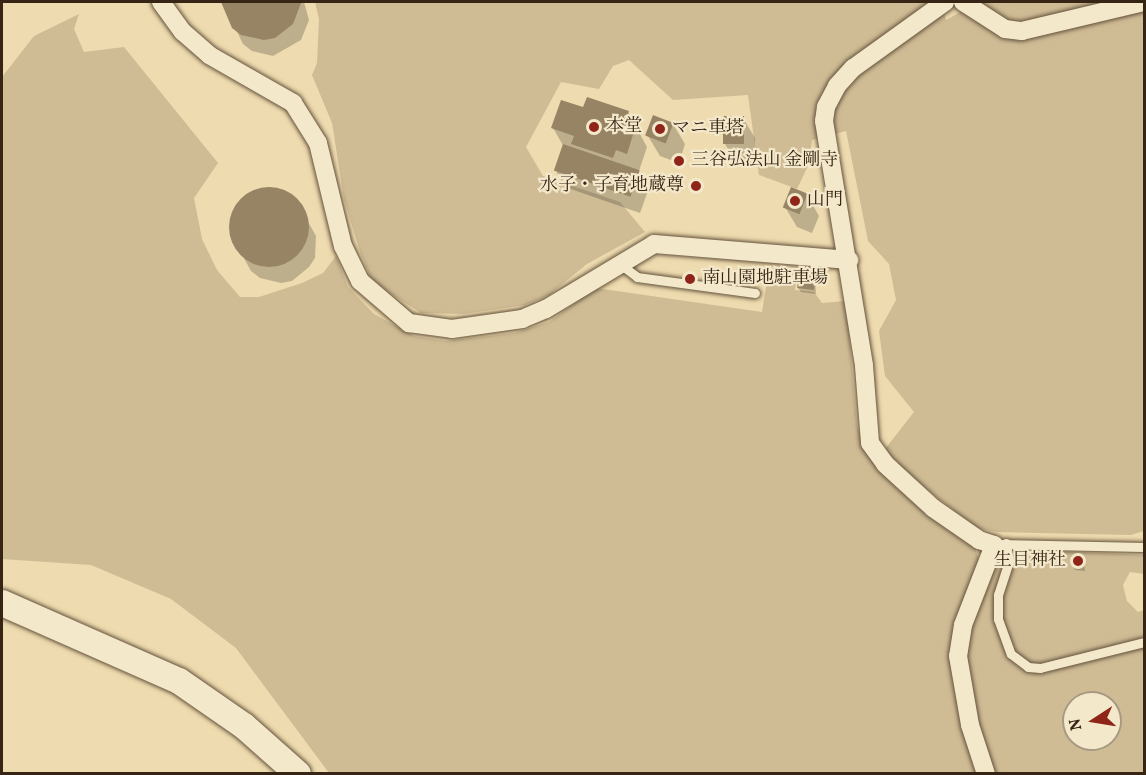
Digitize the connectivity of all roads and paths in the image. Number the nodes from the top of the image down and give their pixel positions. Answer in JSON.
{"nodes":[{"id":1,"x":161,"y":2,"type":"edge"},
{"id":2,"x":945,"y":2,"type":"edge"},
{"id":3,"x":963,"y":2,"type":"edge"},
{"id":4,"x":1144,"y":3,"type":"edge"},
{"id":5,"x":849,"y":260,"type":"junction"},
{"id":6,"x":618,"y":262,"type":"junction"},
{"id":7,"x":755,"y":293,"type":"dead end"},
{"id":8,"x":1000,"y":544,"type":"junction"},
{"id":9,"x":1144,"y":547,"type":"edge"},
{"id":10,"x":2,"y":603,"type":"edge"},
{"id":11,"x":1144,"y":642,"type":"edge"},
{"id":12,"x":298,"y":774,"type":"edge"},
{"id":13,"x":986,"y":774,"type":"edge"}],
"edges":[{"from":1,"to":6,"type":"street"},
{"from":2,"to":5,"type":"street"},
{"from":3,"to":4,"type":"street"},
{"from":5,"to":6,"type":"street"},
{"from":5,"to":8,"type":"street"},
{"from":6,"to":7,"type":"lane"},
{"from":8,"to":9,"type":"lane"},
{"from":8,"to":11,"type":"lane"},
{"from":8,"to":13,"type":"street"},
{"from":10,"to":12,"type":"street"}]}
